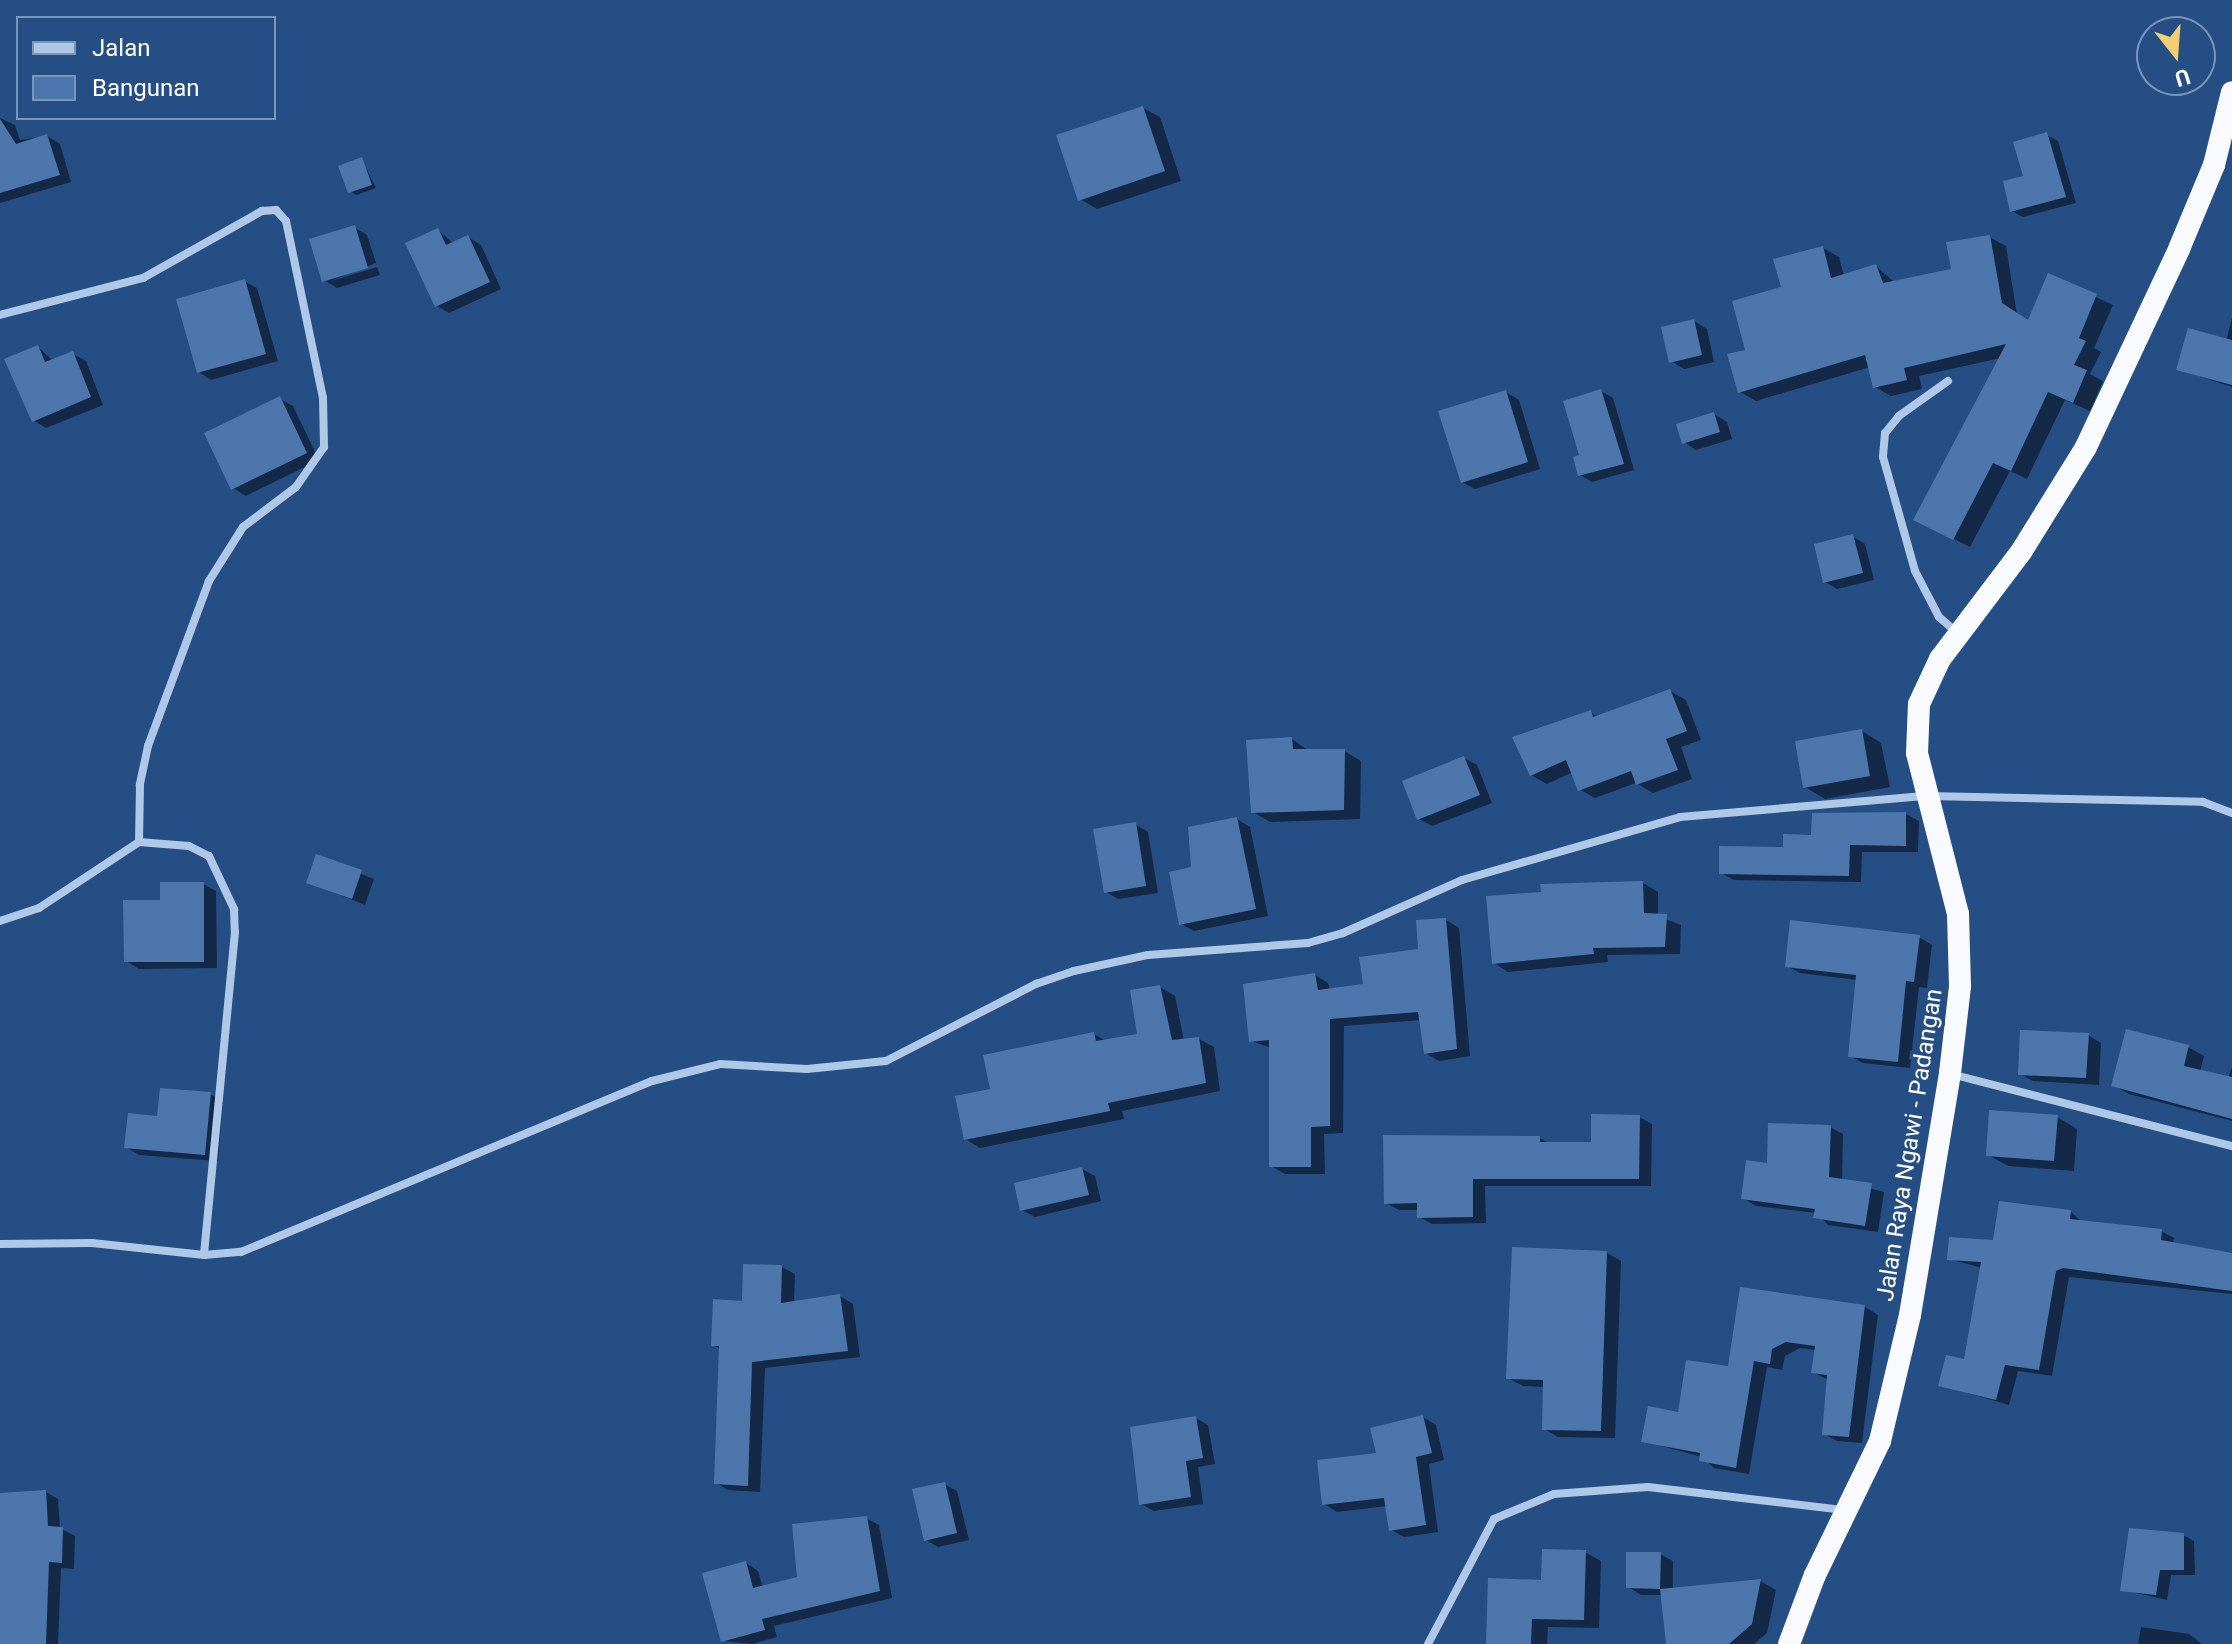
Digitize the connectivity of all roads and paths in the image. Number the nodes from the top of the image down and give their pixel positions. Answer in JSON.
{"nodes":[{"id":1,"x":2232,"y":102,"type":"edge"},
{"id":2,"x":0,"y":315,"type":"edge"},
{"id":3,"x":1948,"y":381,"type":"dead end"},
{"id":4,"x":1959,"y":634,"type":"junction"},
{"id":5,"x":1927,"y":796,"type":"junction"},
{"id":6,"x":2232,"y":813,"type":"edge"},
{"id":7,"x":139,"y":842,"type":"junction"},
{"id":8,"x":0,"y":921,"type":"edge"},
{"id":9,"x":1950,"y":1073,"type":"junction"},
{"id":10,"x":2232,"y":1146,"type":"edge"},
{"id":11,"x":0,"y":1244,"type":"edge"},
{"id":12,"x":204,"y":1255,"type":"junction"},
{"id":13,"x":1848,"y":1511,"type":"junction"},
{"id":14,"x":1428,"y":1644,"type":"edge"},
{"id":15,"x":1789,"y":1644,"type":"edge"}],
"edges":[{"from":1,"to":4,"type":"highway","name":"Jalan Raya Ngawi - Padangan"},
{"from":2,"to":7,"type":"street"},
{"from":3,"to":4,"type":"street"},
{"from":4,"to":5,"type":"highway","name":"Jalan Raya Ngawi - Padangan"},
{"from":5,"to":6,"type":"street"},
{"from":5,"to":9,"type":"highway","name":"Jalan Raya Ngawi - Padangan"},
{"from":5,"to":12,"type":"street"},
{"from":7,"to":8,"type":"street"},
{"from":7,"to":12,"type":"street"},
{"from":9,"to":10,"type":"street"},
{"from":9,"to":13,"type":"highway","name":"Jalan Raya Ngawi - Padangan"},
{"from":11,"to":12,"type":"street"},
{"from":13,"to":14,"type":"street"},
{"from":13,"to":15,"type":"highway","name":"Jalan Raya Ngawi - Padangan"}]}
